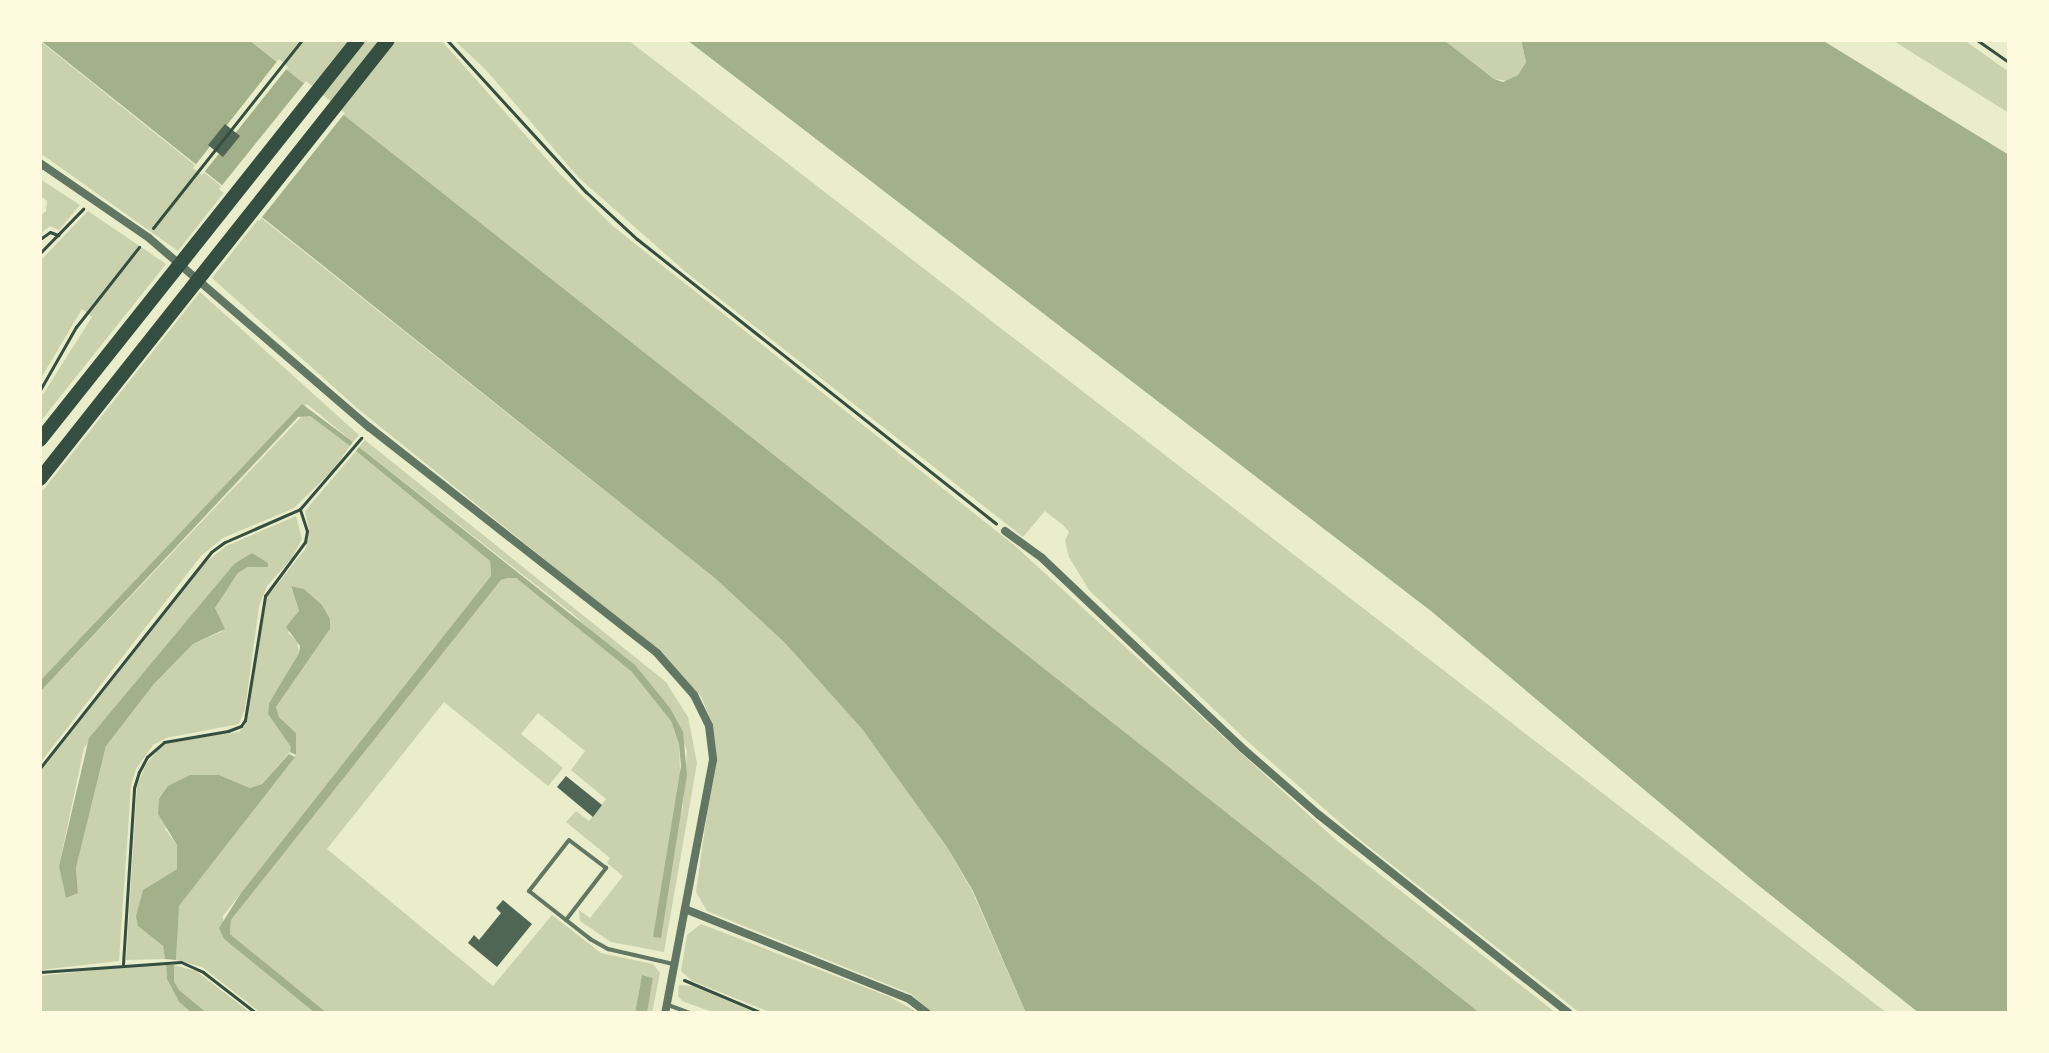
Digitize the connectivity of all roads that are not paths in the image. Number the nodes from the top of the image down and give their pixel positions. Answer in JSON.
{"nodes":[{"id":1,"x":358,"y":40,"type":"edge"},
{"id":2,"x":388,"y":40,"type":"edge"},
{"id":3,"x":40,"y":163,"type":"edge"},
{"id":4,"x":40,"y":440,"type":"edge"},
{"id":5,"x":40,"y":479,"type":"edge"},
{"id":6,"x":1005,"y":531,"type":"road end"},
{"id":7,"x":685,"y":909,"type":"junction"},
{"id":8,"x":566,"y":920,"type":"junction"},
{"id":9,"x":673,"y":964,"type":"junction"},
{"id":10,"x":665,"y":1009,"type":"edge"},
{"id":11,"x":690,"y":1013,"type":"edge"},
{"id":12,"x":927,"y":1013,"type":"edge"},
{"id":13,"x":1569,"y":1013,"type":"edge"}],
"edges":[{"from":1,"to":4,"type":"main road"},
{"from":2,"to":5,"type":"main road"},
{"from":3,"to":7,"type":"street"},
{"from":6,"to":13,"type":"street"},
{"from":7,"to":9,"type":"street"},
{"from":7,"to":12,"type":"street"},
{"from":8,"to":8,"type":"lane"},
{"from":8,"to":9,"type":"lane"},
{"from":9,"to":10,"type":"street"},
{"from":10,"to":11,"type":"lane"}]}
